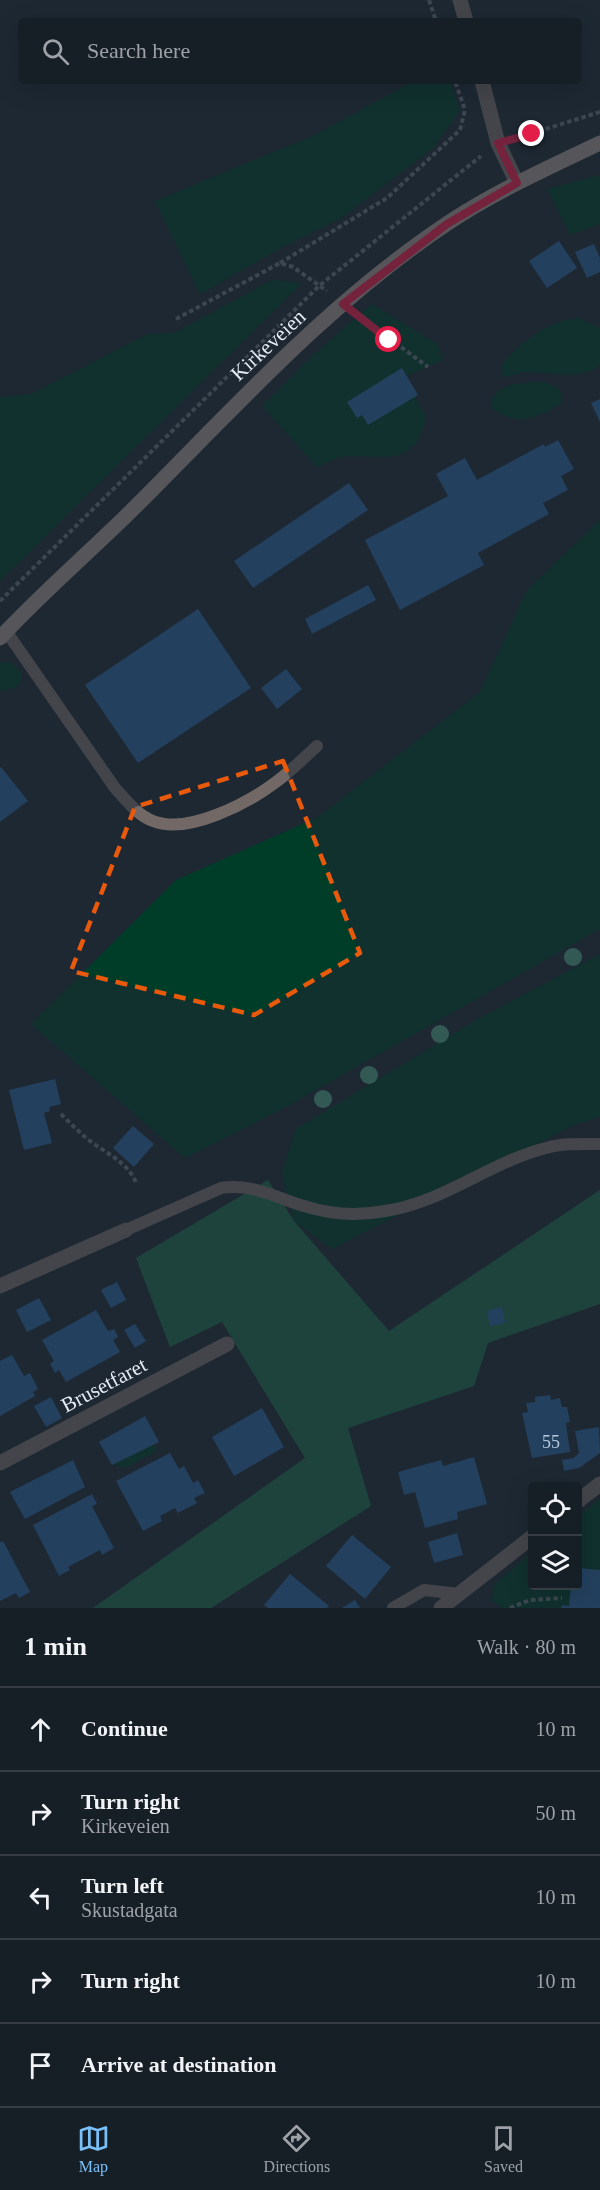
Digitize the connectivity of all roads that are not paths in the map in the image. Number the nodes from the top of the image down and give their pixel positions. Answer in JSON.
{"nodes":[{"id":1,"x":460,"y":0,"type":"edge"},
{"id":2,"x":465,"y":18,"type":"edge"},
{"id":3,"x":483,"y":84,"type":"edge"},
{"id":4,"x":600,"y":143,"type":"edge"},
{"id":5,"x":517,"y":183,"type":"junction"},
{"id":6,"x":2,"y":635,"type":"edge"},
{"id":7,"x":317,"y":746,"type":"dead end"},
{"id":8,"x":600,"y":1144,"type":"edge"},
{"id":9,"x":126,"y":1230,"type":"joint"},
{"id":10,"x":0,"y":1286,"type":"edge"},
{"id":11,"x":227,"y":1344,"type":"dead end"},
{"id":12,"x":0,"y":1463,"type":"edge"},
{"id":13,"x":600,"y":1484,"type":"edge"},
{"id":14,"x":582,"y":1498,"type":"edge"},
{"id":15,"x":528,"y":1540,"type":"edge"},
{"id":16,"x":459,"y":1594,"type":"junction"},
{"id":17,"x":393,"y":1608,"type":"edge"},
{"id":18,"x":441,"y":1608,"type":"edge"}],
"edges":[{"from":1,"to":2,"type":"street"},
{"from":3,"to":5,"type":"street"},
{"from":4,"to":5,"type":"main road","name":"Kirkeveien"},
{"from":5,"to":6,"type":"main road","name":"Kirkeveien"},
{"from":6,"to":7,"type":"lane"},
{"from":8,"to":9,"type":"lane"},
{"from":9,"to":10,"type":"street"},
{"from":11,"to":12,"type":"street","name":"Brusetfaret"},
{"from":13,"to":14,"type":"street"},
{"from":15,"to":16,"type":"street"},
{"from":16,"to":17,"type":"lane"},
{"from":16,"to":18,"type":"street"}]}
